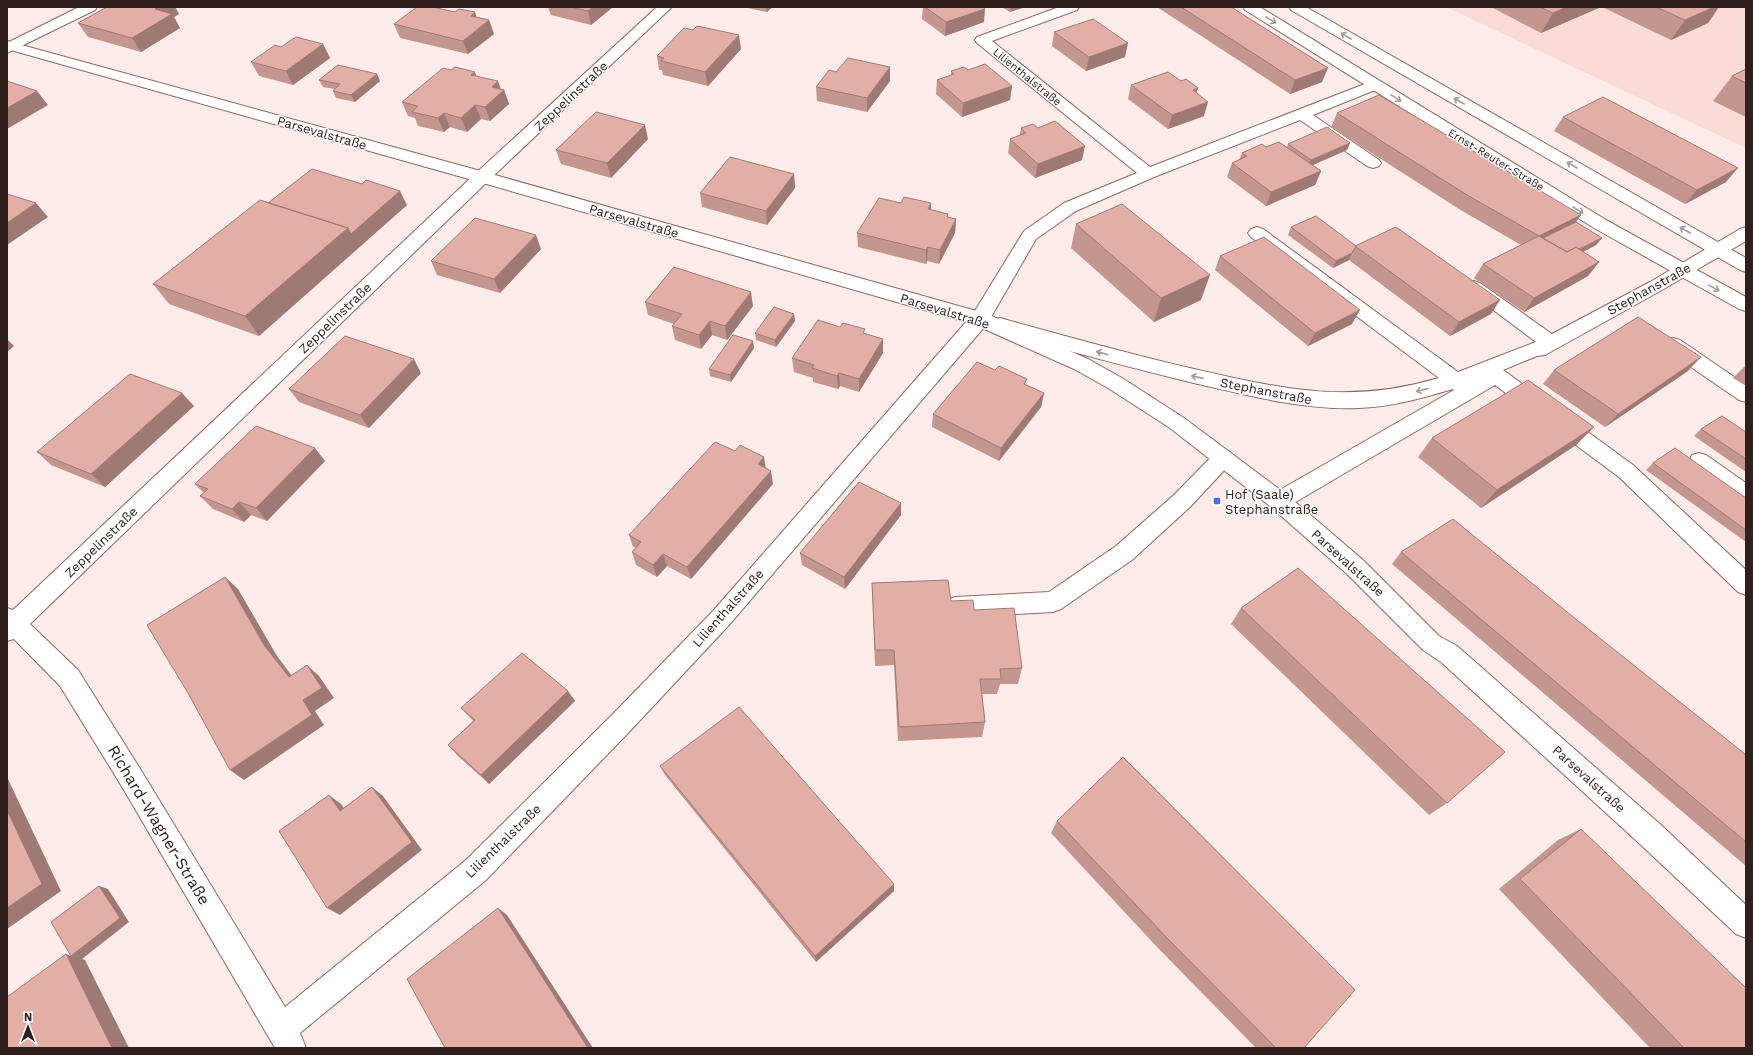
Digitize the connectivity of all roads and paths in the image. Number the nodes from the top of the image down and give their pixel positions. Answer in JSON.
{"nodes":[{"id":1,"x":90,"y":7,"type":"edge"},
{"id":2,"x":665,"y":7,"type":"edge"},
{"id":3,"x":1072,"y":7,"type":"edge"},
{"id":4,"x":1250,"y":7,"type":"edge"},
{"id":5,"x":1296,"y":7,"type":"edge"},
{"id":6,"x":9,"y":47,"type":"edge"},
{"id":7,"x":1375,"y":85,"type":"junction"},
{"id":8,"x":1302,"y":114,"type":"junction"},
{"id":9,"x":1373,"y":163,"type":"dead end"},
{"id":10,"x":1148,"y":174,"type":"junction"},
{"id":11,"x":482,"y":177,"type":"junction"},
{"id":12,"x":1257,"y":233,"type":"dead end"},
{"id":13,"x":1746,"y":233,"type":"edge"},
{"id":14,"x":1718,"y":250,"type":"junction"},
{"id":15,"x":1746,"y":266,"type":"edge"},
{"id":16,"x":1682,"y":270,"type":"junction"},
{"id":17,"x":1460,"y":277,"type":"edge"},
{"id":18,"x":1746,"y":305,"type":"edge"},
{"id":19,"x":980,"y":319,"type":"junction"},
{"id":20,"x":1551,"y":343,"type":"junction"},
{"id":21,"x":1670,"y":343,"type":"edge"},
{"id":22,"x":1496,"y":375,"type":"junction"},
{"id":23,"x":1461,"y":385,"type":"junction"},
{"id":24,"x":1746,"y":395,"type":"edge"},
{"id":25,"x":1223,"y":458,"type":"junction"},
{"id":26,"x":1699,"y":461,"type":"dead end"},
{"id":27,"x":1746,"y":494,"type":"edge"},
{"id":28,"x":1278,"y":501,"type":"junction"},
{"id":29,"x":1746,"y":585,"type":"edge"},
{"id":30,"x":955,"y":607,"type":"edge"},
{"id":31,"x":10,"y":624,"type":"edge"},
{"id":32,"x":1746,"y":924,"type":"edge"},
{"id":33,"x":286,"y":1038,"type":"edge"}],
"edges":[{"from":1,"to":6,"type":"street"},
{"from":2,"to":11,"type":"street","name":"Zeppelinstraße"},
{"from":3,"to":10,"type":"street","name":"Lilienthalstraße"},
{"from":4,"to":7,"type":"street","name":"Ernst-Reuter-Straße","one_way":true},
{"from":14,"to":5,"type":"street","one_way":true},
{"from":6,"to":11,"type":"street","name":"Parsevalstraße"},
{"from":7,"to":8,"type":"street","name":"Lilienthalstraße"},
{"from":7,"to":16,"type":"street","name":"Ernst-Reuter-Straße","one_way":true},
{"from":8,"to":9,"type":"street"},
{"from":8,"to":10,"type":"street","name":"Lilienthalstraße"},
{"from":10,"to":19,"type":"street","name":"Lilienthalstraße"},
{"from":11,"to":19,"type":"street","name":"Parsevalstraße"},
{"from":11,"to":31,"type":"street","name":"Zeppelinstraße"},
{"from":12,"to":23,"type":"street"},
{"from":13,"to":14,"type":"street","name":"Stephanstraße"},
{"from":14,"to":15,"type":"street"},
{"from":14,"to":16,"type":"street","name":"Stephanstraße"},
{"from":16,"to":18,"type":"street","name":"Ernst-Reuter-Straße","one_way":true},
{"from":16,"to":20,"type":"street","name":"Stephanstraße"},
{"from":17,"to":20,"type":"street"},
{"from":23,"to":19,"type":"street","name":"Stephanstraße","one_way":true},
{"from":19,"to":25,"type":"street","name":"Parsevalstraße"},
{"from":19,"to":33,"type":"street","name":"Lilienthalstraße"},
{"from":20,"to":22,"type":"street","name":"Stephanstraße"},
{"from":20,"to":23,"type":"street","name":"Stephanstraße"},
{"from":21,"to":24,"type":"street"},
{"from":22,"to":23,"type":"street","name":"Stephanstraße"},
{"from":22,"to":29,"type":"street"},
{"from":23,"to":28,"type":"street","name":"Stephanstraße"},
{"from":25,"to":28,"type":"street","name":"Parsevalstraße"},
{"from":25,"to":30,"type":"street"},
{"from":26,"to":27,"type":"street"},
{"from":28,"to":32,"type":"street","name":"Parsevalstraße"},
{"from":31,"to":33,"type":"street","name":"Richard-Wagner-Straße"}]}
